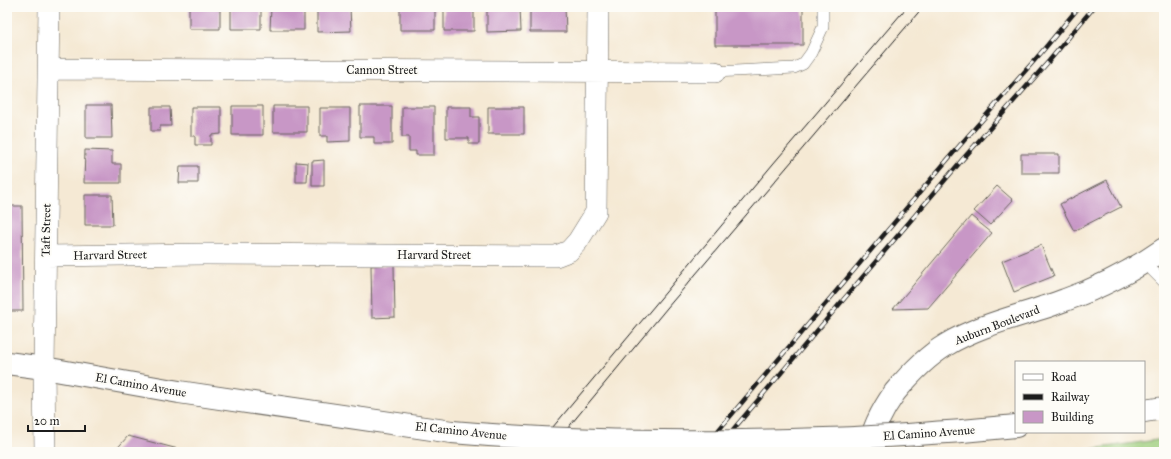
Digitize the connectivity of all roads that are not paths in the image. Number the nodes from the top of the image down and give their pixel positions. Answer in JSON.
{"nodes":[{"id":1,"x":49,"y":7,"type":"edge"},
{"id":2,"x":598,"y":7,"type":"edge"},
{"id":3,"x":823,"y":7,"type":"edge"},
{"id":4,"x":49,"y":69,"type":"junction"},
{"id":5,"x":597,"y":71,"type":"junction"},
{"id":6,"x":715,"y":72,"type":"joint"},
{"id":7,"x":1164,"y":249,"type":"edge"},
{"id":8,"x":46,"y":256,"type":"junction"},
{"id":9,"x":1145,"y":263,"type":"junction"},
{"id":10,"x":1164,"y":282,"type":"edge"},
{"id":11,"x":7,"y":363,"type":"edge"},
{"id":12,"x":44,"y":368,"type":"junction"},
{"id":13,"x":1164,"y":408,"type":"edge"},
{"id":14,"x":1145,"y":411,"type":"edge"},
{"id":15,"x":1015,"y":426,"type":"edge"},
{"id":16,"x":868,"y":449,"type":"edge"},
{"id":17,"x":45,"y":452,"type":"edge"}],
"edges":[{"from":1,"to":4,"type":"street","name":"Taft Street"},
{"from":2,"to":5,"type":"street","name":"Harvard Street"},
{"from":3,"to":6,"type":"lane"},
{"from":4,"to":5,"type":"street","name":"Cannon Street"},
{"from":4,"to":8,"type":"street","name":"Taft Street"},
{"from":5,"to":6,"type":"street","name":"Cannon Street"},
{"from":5,"to":8,"type":"street","name":"Harvard Street"},
{"from":7,"to":9,"type":"main road","name":"Auburn Boulevard"},
{"from":8,"to":12,"type":"street","name":"Taft Street"},
{"from":9,"to":10,"type":"lane"},
{"from":9,"to":16,"type":"main road","name":"Auburn Boulevard"},
{"from":11,"to":12,"type":"main road","name":"El Camino Avenue"},
{"from":12,"to":15,"type":"main road","name":"El Camino Avenue","bridge":true},
{"from":12,"to":17,"type":"street","name":"Taft Street"},
{"from":13,"to":14,"type":"main road"}]}
